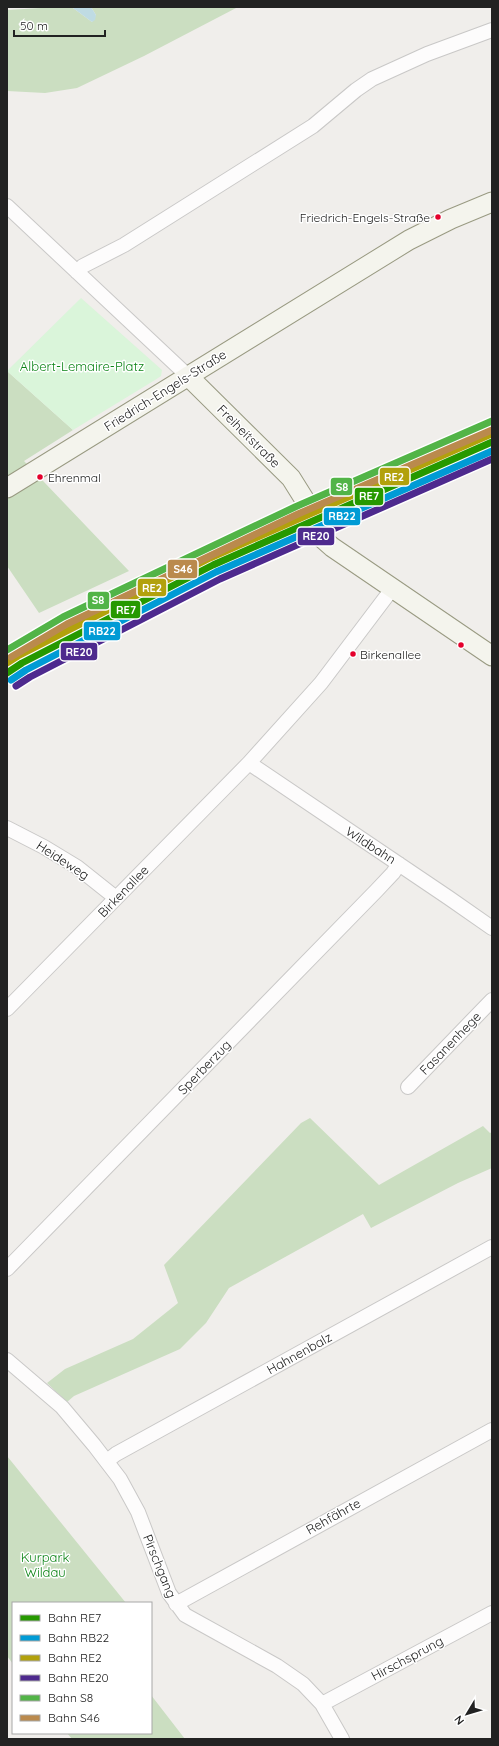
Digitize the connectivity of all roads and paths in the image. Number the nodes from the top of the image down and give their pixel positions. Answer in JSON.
{"nodes":[{"id":1,"x":492,"y":30,"type":"edge"},
{"id":2,"x":492,"y":202,"type":"edge"},
{"id":3,"x":7,"y":206,"type":"edge"},
{"id":4,"x":77,"y":272,"type":"junction"},
{"id":5,"x":188,"y":376,"type":"junction"},
{"id":6,"x":7,"y":488,"type":"edge"},
{"id":7,"x":392,"y":589,"type":"junction"},
{"id":8,"x":492,"y":656,"type":"edge"},
{"id":9,"x":249,"y":762,"type":"junction"},
{"id":10,"x":7,"y":828,"type":"edge"},
{"id":11,"x":399,"y":864,"type":"junction"},
{"id":12,"x":116,"y":898,"type":"junction"},
{"id":13,"x":492,"y":928,"type":"edge"},
{"id":14,"x":492,"y":1000,"type":"edge"},
{"id":15,"x":7,"y":1009,"type":"edge"},
{"id":16,"x":408,"y":1087,"type":"dead end"},
{"id":17,"x":492,"y":1247,"type":"edge"},
{"id":18,"x":7,"y":1269,"type":"edge"},
{"id":19,"x":7,"y":1360,"type":"edge"},
{"id":20,"x":492,"y":1430,"type":"edge"},
{"id":21,"x":107,"y":1461,"type":"junction"},
{"id":22,"x":176,"y":1604,"type":"junction"},
{"id":23,"x":492,"y":1613,"type":"edge"},
{"id":24,"x":322,"y":1704,"type":"junction"},
{"id":25,"x":342,"y":1739,"type":"edge"}],
"edges":[{"from":1,"to":4,"type":"street"},
{"from":2,"to":5,"type":"main road","name":"Friedrich-Engels-Straße"},
{"from":3,"to":4,"type":"street","name":"Freiheitstraße"},
{"from":4,"to":5,"type":"street","name":"Freiheitstraße"},
{"from":5,"to":6,"type":"main road","name":"Friedrich-Engels-Straße"},
{"from":5,"to":7,"type":"main road","name":"Freiheitstraße"},
{"from":7,"to":8,"type":"main road","name":"Freiheitstraße"},
{"from":7,"to":9,"type":"street","name":"Birkenallee"},
{"from":9,"to":11,"type":"street","name":"Wildbahn"},
{"from":9,"to":12,"type":"street","name":"Birkenallee"},
{"from":10,"to":12,"type":"street","name":"Heideweg"},
{"from":11,"to":13,"type":"street","name":"Wildbahn"},
{"from":11,"to":18,"type":"street","name":"Sperberzug"},
{"from":12,"to":15,"type":"street","name":"Birkenallee"},
{"from":14,"to":16,"type":"street","name":"Fasanenhege"},
{"from":17,"to":21,"type":"street","name":"Hahnenbalz"},
{"from":19,"to":21,"type":"street","name":"Pirschgang"},
{"from":20,"to":22,"type":"street","name":"Rehfährte"},
{"from":21,"to":22,"type":"street","name":"Pirschgang"},
{"from":22,"to":24,"type":"street","name":"Pirschgang"},
{"from":23,"to":24,"type":"street","name":"Hirschsprung"},
{"from":24,"to":25,"type":"street","name":"Pirschgang"}]}
